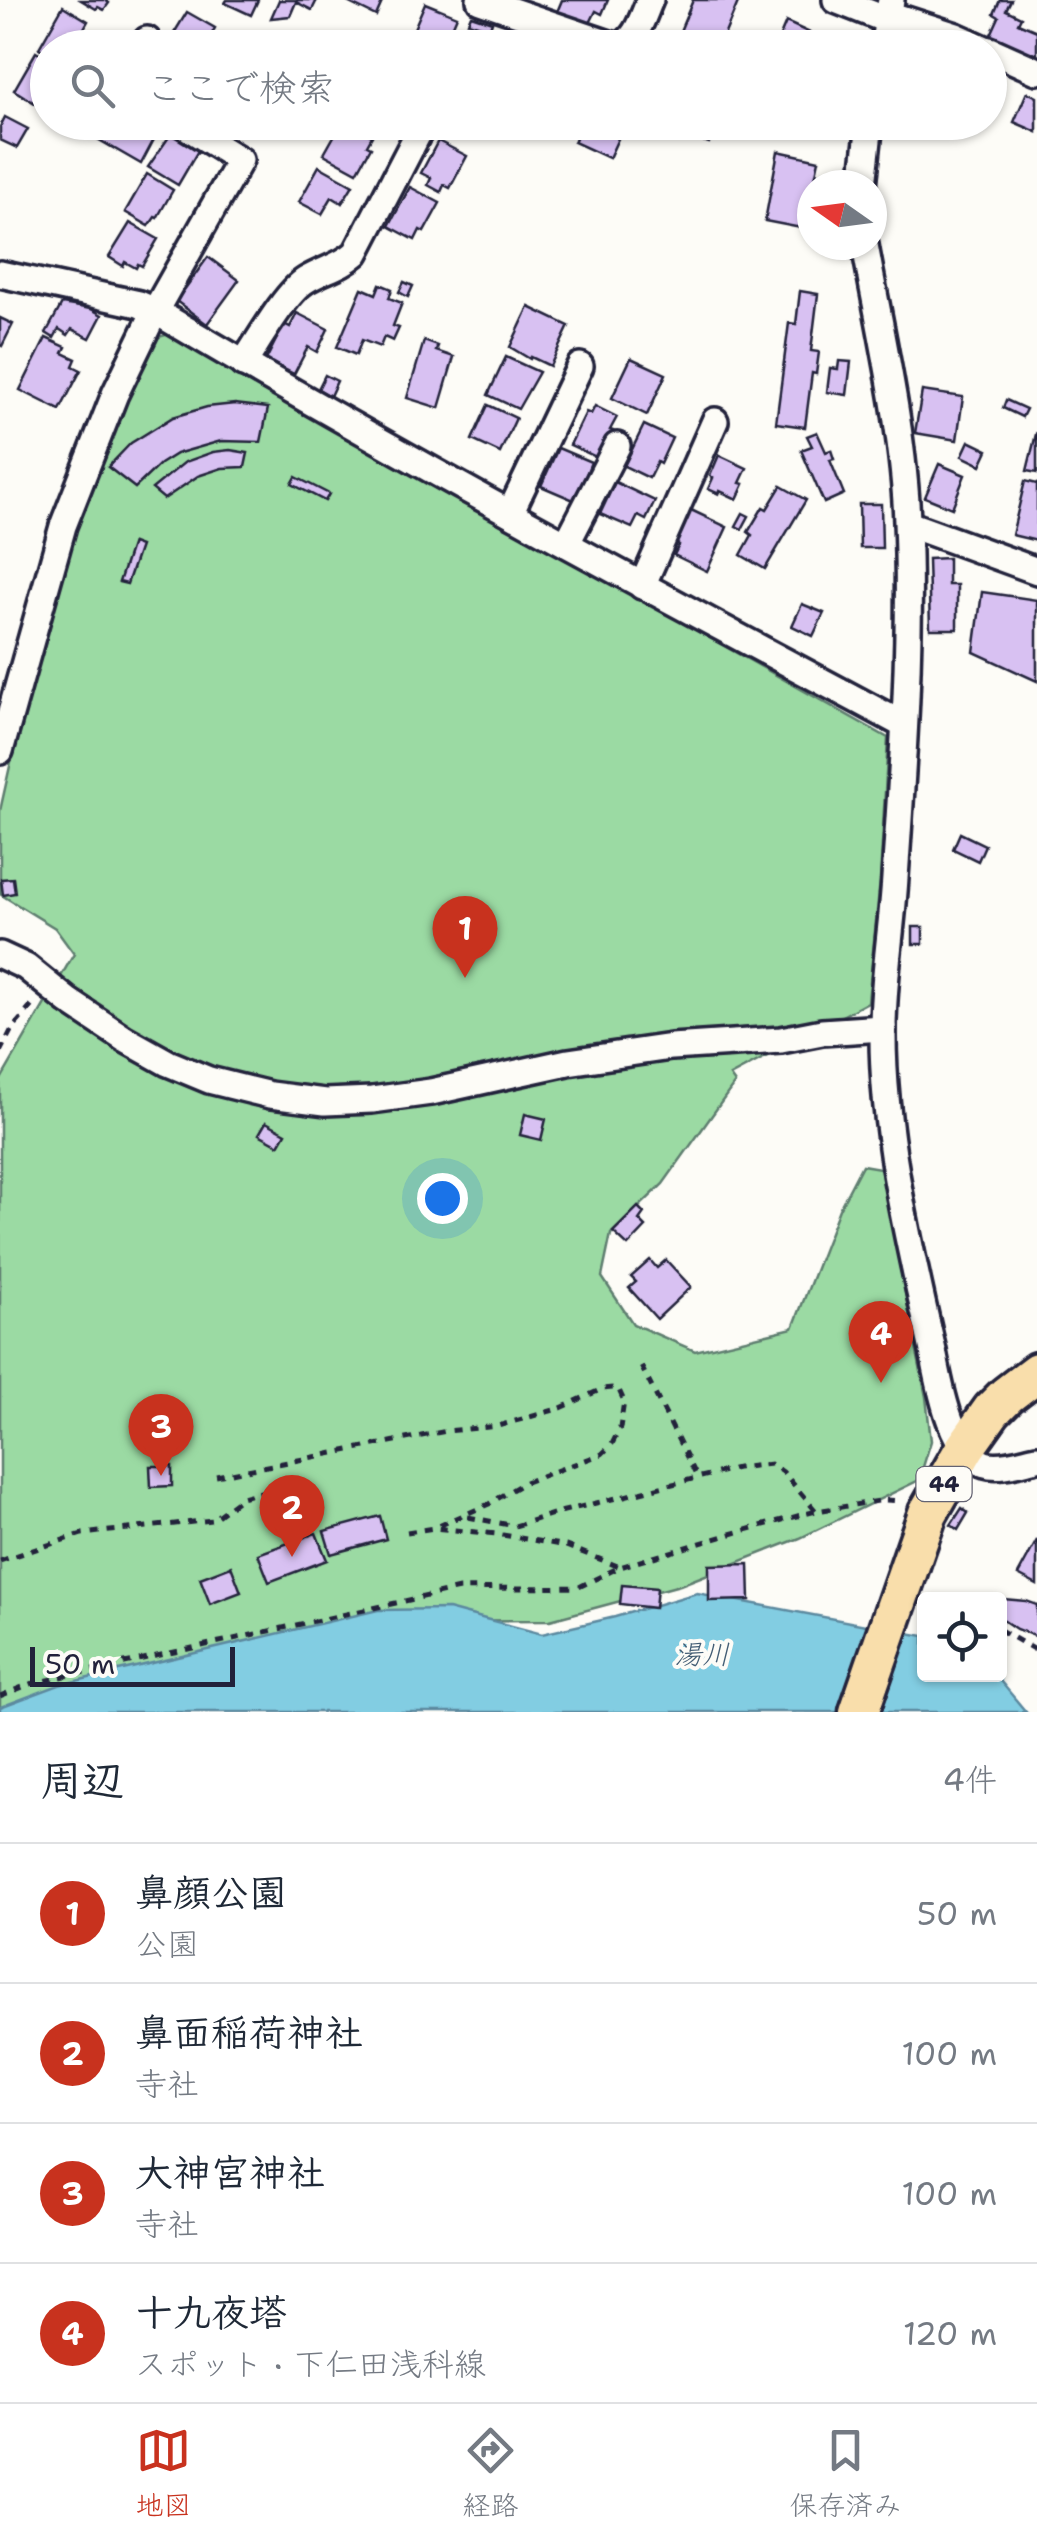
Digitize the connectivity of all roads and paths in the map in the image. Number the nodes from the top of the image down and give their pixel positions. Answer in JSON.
{"nodes":[{"id":1,"x":480,"y":0,"type":"edge"},
{"id":2,"x":650,"y":0,"type":"edge"},
{"id":3,"x":836,"y":0,"type":"edge"},
{"id":4,"x":889,"y":10,"type":"edge"},
{"id":5,"x":568,"y":30,"type":"edge"},
{"id":6,"x":637,"y":30,"type":"edge"},
{"id":7,"x":937,"y":30,"type":"edge"},
{"id":8,"x":1007,"y":58,"type":"edge"},
{"id":9,"x":1037,"y":71,"type":"edge"},
{"id":10,"x":208,"y":140,"type":"edge"},
{"id":11,"x":415,"y":140,"type":"edge"},
{"id":12,"x":868,"y":140,"type":"edge"},
{"id":13,"x":865,"y":170,"type":"edge"},
{"id":14,"x":868,"y":260,"type":"edge"},
{"id":15,"x":0,"y":274,"type":"edge"},
{"id":16,"x":155,"y":311,"type":"junction"},
{"id":17,"x":243,"y":364,"type":"junction"},
{"id":18,"x":580,"y":366,"type":"dead end"},
{"id":19,"x":714,"y":421,"type":"dead end"},
{"id":20,"x":617,"y":446,"type":"dead end"},
{"id":21,"x":510,"y":513,"type":"junction"},
{"id":22,"x":908,"y":524,"type":"junction"},
{"id":23,"x":567,"y":544,"type":"junction"},
{"id":24,"x":1037,"y":571,"type":"edge"},
{"id":25,"x":642,"y":586,"type":"junction"},
{"id":26,"x":904,"y":725,"type":"junction"},
{"id":27,"x":0,"y":751,"type":"edge"},
{"id":28,"x":0,"y":955,"type":"edge"},
{"id":29,"x":48,"y":985,"type":"junction"},
{"id":30,"x":883,"y":1028,"type":"junction"},
{"id":31,"x":0,"y":1052,"type":"edge"},
{"id":32,"x":641,"y":1366,"type":"dead end"},
{"id":33,"x":1037,"y":1372,"type":"edge"},
{"id":34,"x":965,"y":1448,"type":"junction"},
{"id":35,"x":1037,"y":1458,"type":"edge"},
{"id":36,"x":216,"y":1476,"type":"dead end"},
{"id":37,"x":698,"y":1478,"type":"junction"},
{"id":38,"x":299,"y":1490,"type":"dead end"},
{"id":39,"x":816,"y":1511,"type":"junction"},
{"id":40,"x":928,"y":1513,"type":"junction"},
{"id":41,"x":465,"y":1516,"type":"junction"},
{"id":42,"x":434,"y":1528,"type":"junction"},
{"id":43,"x":407,"y":1532,"type":"dead end"},
{"id":44,"x":0,"y":1561,"type":"edge"},
{"id":45,"x":620,"y":1568,"type":"junction"},
{"id":46,"x":1007,"y":1634,"type":"edge"},
{"id":47,"x":1037,"y":1651,"type":"edge"},
{"id":48,"x":0,"y":1696,"type":"edge"},
{"id":49,"x":859,"y":1712,"type":"edge"}],
"edges":[{"from":1,"to":5,"type":"street"},
{"from":2,"to":6,"type":"street"},
{"from":3,"to":4,"type":"street"},
{"from":4,"to":7,"type":"street"},
{"from":8,"to":9,"type":"street"},
{"from":10,"to":16,"type":"street"},
{"from":11,"to":17,"type":"street"},
{"from":12,"to":13,"type":"street"},
{"from":14,"to":22,"type":"street"},
{"from":15,"to":16,"type":"street"},
{"from":16,"to":17,"type":"street"},
{"from":16,"to":27,"type":"street"},
{"from":17,"to":21,"type":"street"},
{"from":18,"to":21,"type":"street"},
{"from":19,"to":25,"type":"street"},
{"from":20,"to":23,"type":"street"},
{"from":21,"to":23,"type":"street"},
{"from":22,"to":24,"type":"street"},
{"from":22,"to":26,"type":"street"},
{"from":23,"to":25,"type":"street"},
{"from":25,"to":26,"type":"street"},
{"from":26,"to":30,"type":"street"},
{"from":28,"to":29,"type":"street"},
{"from":29,"to":30,"type":"street"},
{"from":29,"to":31,"type":"path"},
{"from":30,"to":34,"type":"street"},
{"from":32,"to":37,"type":"path"},
{"from":33,"to":34,"type":"main road","number":"44"},
{"from":34,"to":35,"type":"street"},
{"from":34,"to":40,"type":"main road","number":"44"},
{"from":36,"to":41,"type":"path"},
{"from":37,"to":39,"type":"path"},
{"from":37,"to":41,"type":"path"},
{"from":38,"to":44,"type":"path"},
{"from":39,"to":40,"type":"path"},
{"from":39,"to":45,"type":"path"},
{"from":40,"to":49,"type":"main road","number":"44"},
{"from":41,"to":42,"type":"path"},
{"from":42,"to":43,"type":"path"},
{"from":42,"to":45,"type":"path"},
{"from":45,"to":48,"type":"path"},
{"from":46,"to":47,"type":"path"}]}
